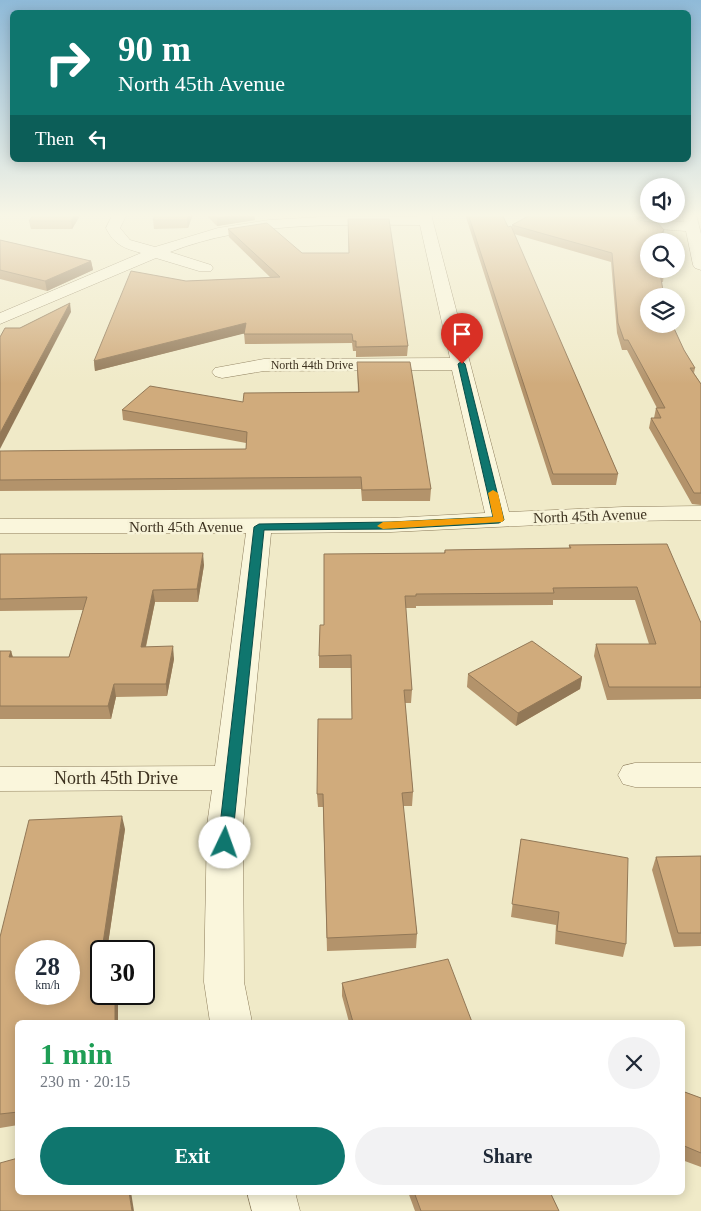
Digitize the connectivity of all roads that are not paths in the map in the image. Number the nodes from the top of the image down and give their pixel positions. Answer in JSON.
{"nodes":[{"id":1,"x":112,"y":271,"type":"edge"},
{"id":2,"x":438,"y":271,"type":"edge"},
{"id":3,"x":0,"y":319,"type":"edge"},
{"id":4,"x":462,"y":364,"type":"junction"},
{"id":5,"x":222,"y":372,"type":"dead end"},
{"id":6,"x":701,"y":513,"type":"edge"},
{"id":7,"x":499,"y":520,"type":"junction"},
{"id":8,"x":0,"y":526,"type":"edge"},
{"id":9,"x":259,"y":527,"type":"junction"},
{"id":10,"x":635,"y":775,"type":"dead end"},
{"id":11,"x":701,"y":775,"type":"edge"},
{"id":12,"x":232,"y":778,"type":"junction"},
{"id":13,"x":0,"y":779,"type":"edge"},
{"id":14,"x":231,"y":1020,"type":"edge"},
{"id":15,"x":272,"y":1195,"type":"edge"},
{"id":16,"x":276,"y":1211,"type":"edge"}],
"edges":[{"from":1,"to":3,"type":"street"},
{"from":2,"to":4,"type":"street"},
{"from":4,"to":5,"type":"street","name":"North 44th Drive"},
{"from":4,"to":7,"type":"street"},
{"from":6,"to":7,"type":"street","name":"North 45th Avenue"},
{"from":7,"to":9,"type":"street","name":"North 45th Avenue"},
{"from":8,"to":9,"type":"street","name":"North 45th Avenue"},
{"from":9,"to":12,"type":"street"},
{"from":10,"to":11,"type":"street"},
{"from":12,"to":13,"type":"street","name":"North 45th Drive"},
{"from":12,"to":14,"type":"street"},
{"from":15,"to":16,"type":"street"}]}
